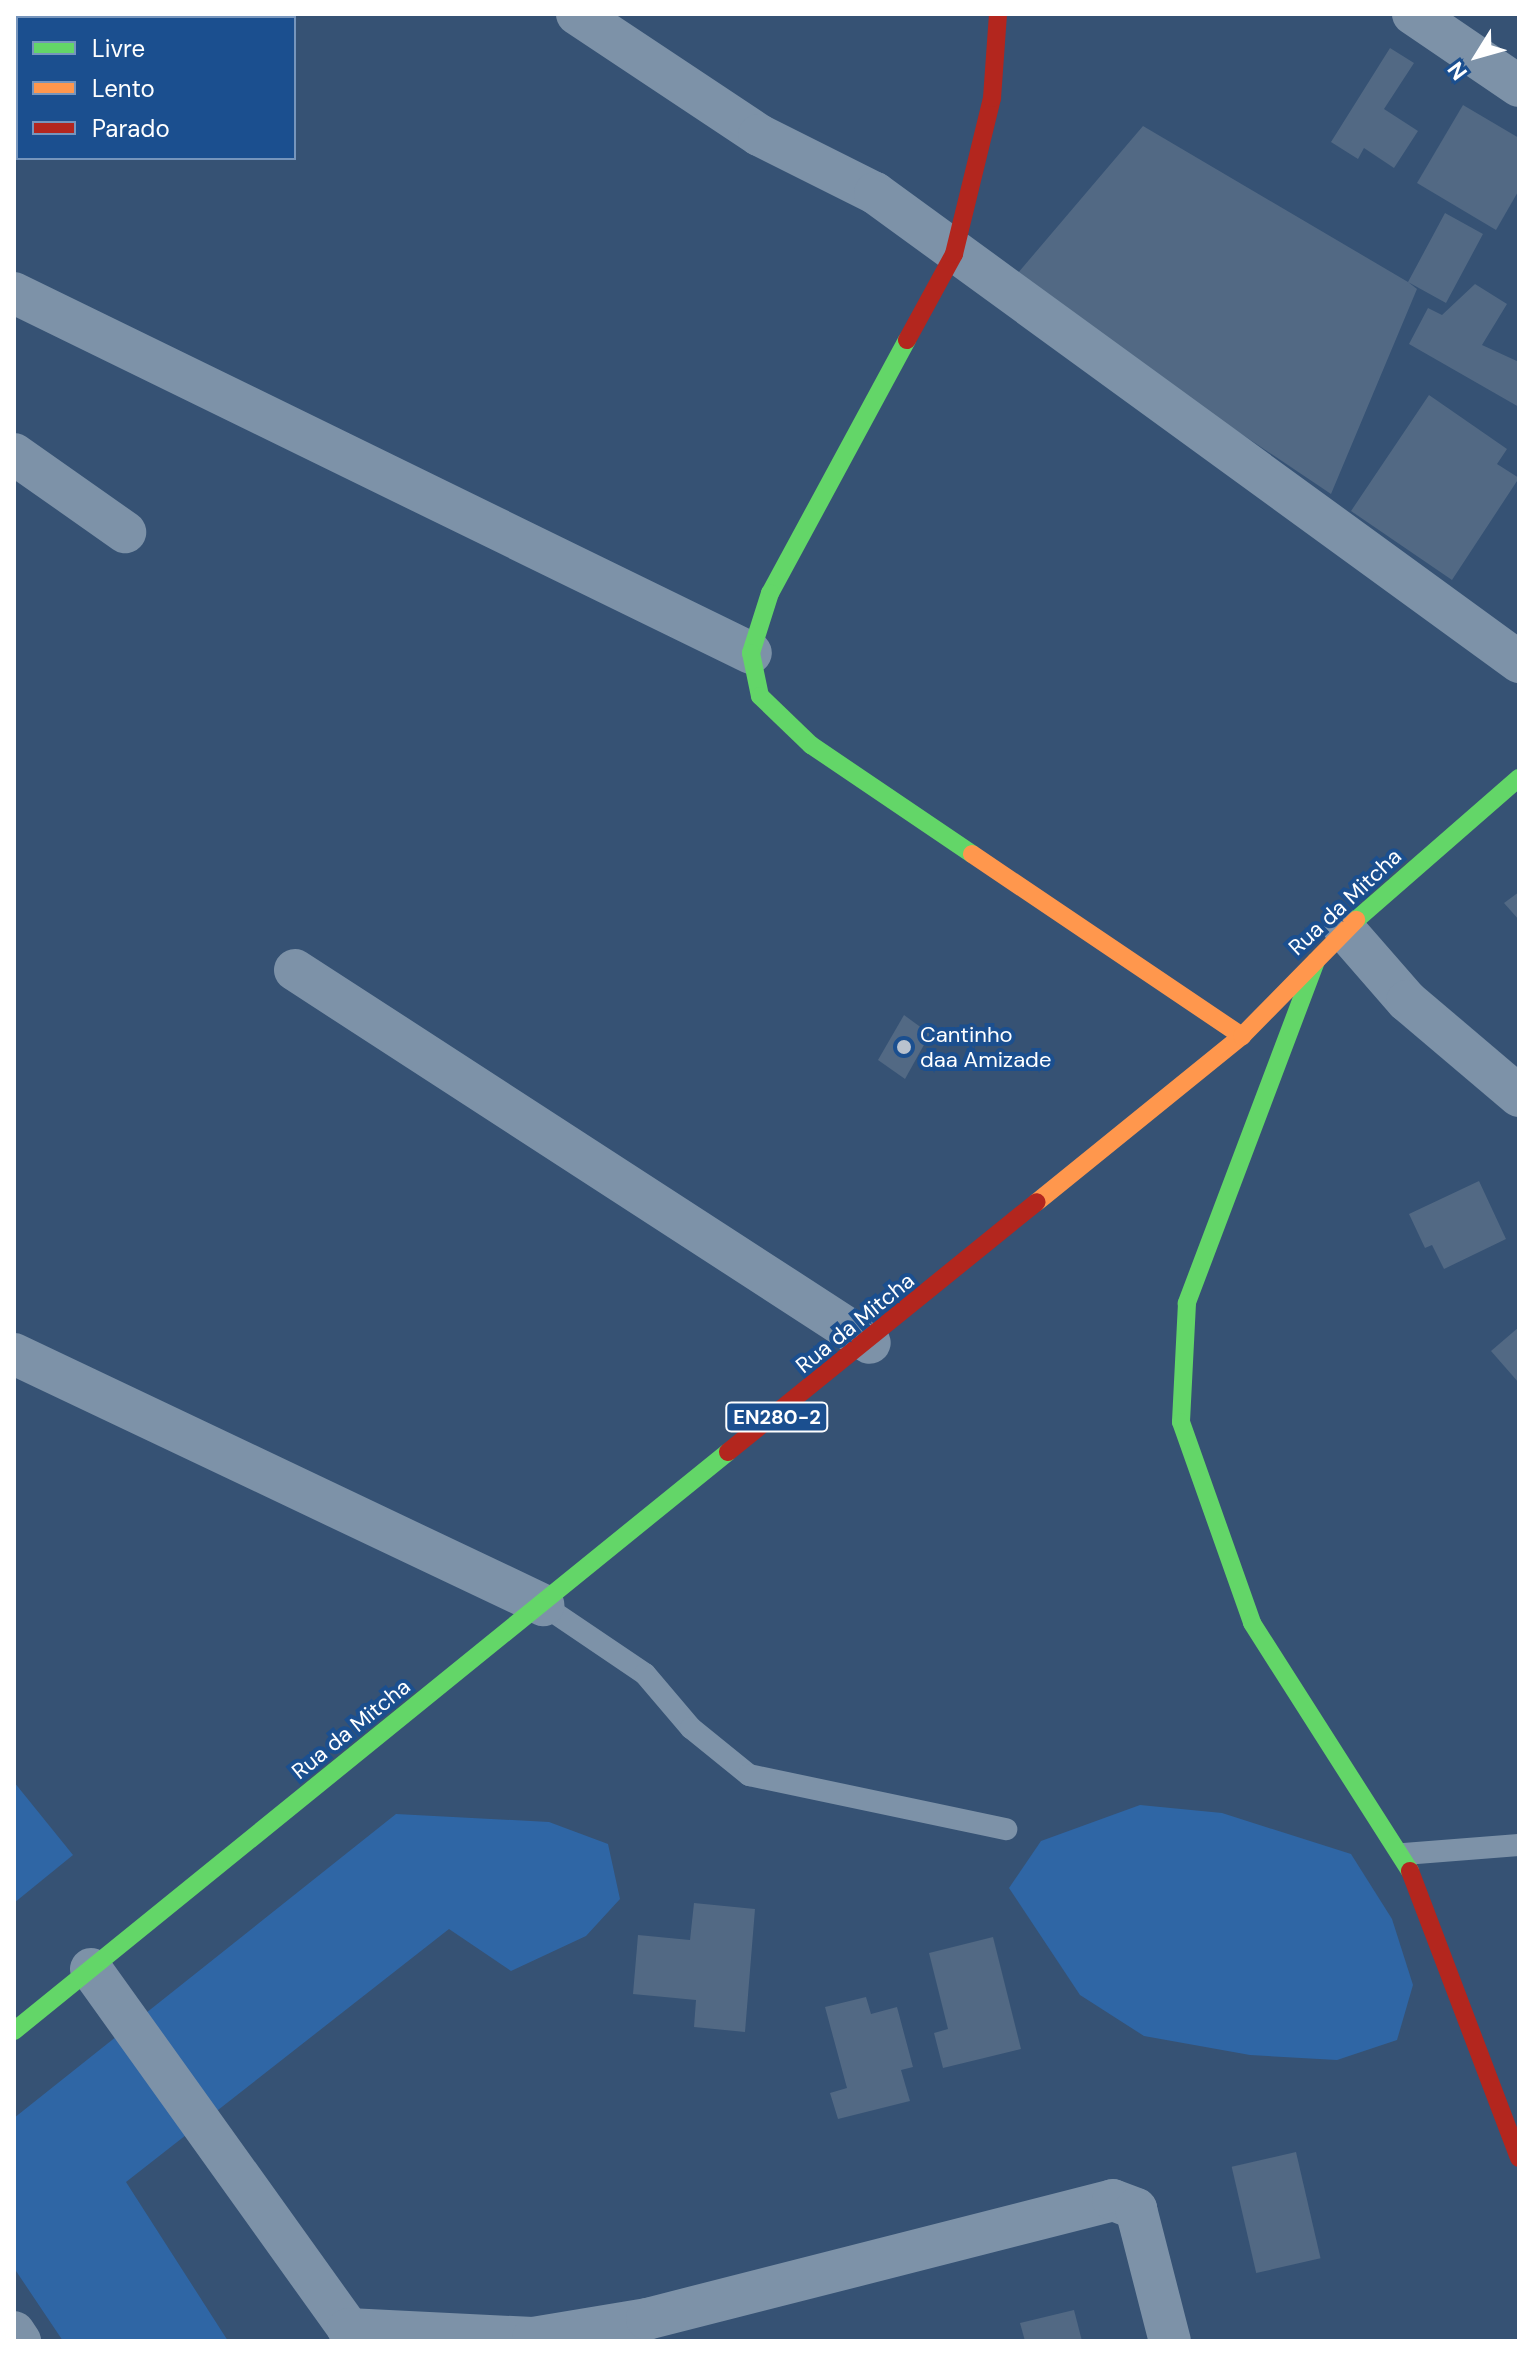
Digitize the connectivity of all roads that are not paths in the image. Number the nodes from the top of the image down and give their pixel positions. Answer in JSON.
{"nodes":[{"id":1,"x":577,"y":14,"type":"edge"},
{"id":2,"x":998,"y":14,"type":"edge"},
{"id":3,"x":1413,"y":14,"type":"edge"},
{"id":4,"x":1519,"y":86,"type":"edge"},
{"id":5,"x":954,"y":254,"type":"junction"},
{"id":6,"x":14,"y":293,"type":"edge"},
{"id":7,"x":14,"y":454,"type":"edge"},
{"id":8,"x":125,"y":532,"type":"dead end"},
{"id":9,"x":751,"y":653,"type":"junction"},
{"id":10,"x":1519,"y":662,"type":"edge"},
{"id":11,"x":1519,"y":778,"type":"edge"},
{"id":12,"x":1345,"y":930,"type":"junction"},
{"id":13,"x":1316,"y":961,"type":"junction"},
{"id":14,"x":295,"y":970,"type":"dead end"},
{"id":15,"x":1242,"y":1036,"type":"junction"},
{"id":16,"x":1519,"y":1096,"type":"edge"},
{"id":17,"x":870,"y":1343,"type":"junction"},
{"id":18,"x":14,"y":1354,"type":"edge"},
{"id":19,"x":543,"y":1605,"type":"junction"},
{"id":20,"x":1006,"y":1829,"type":"dead end"},
{"id":21,"x":1519,"y":1845,"type":"edge"},
{"id":22,"x":1404,"y":1854,"type":"junction"},
{"id":23,"x":91,"y":1969,"type":"junction"},
{"id":24,"x":14,"y":2031,"type":"edge"},
{"id":25,"x":1519,"y":2158,"type":"edge"},
{"id":26,"x":14,"y":2332,"type":"edge"},
{"id":27,"x":353,"y":2335,"type":"edge"},
{"id":28,"x":20,"y":2341,"type":"edge"},
{"id":29,"x":1170,"y":2341,"type":"edge"}],
"edges":[{"from":1,"to":5,"type":"street"},
{"from":2,"to":5,"type":"street"},
{"from":3,"to":4,"type":"street"},
{"from":5,"to":9,"type":"street"},
{"from":5,"to":10,"type":"street"},
{"from":6,"to":9,"type":"street"},
{"from":7,"to":8,"type":"street"},
{"from":9,"to":15,"type":"street"},
{"from":11,"to":12,"type":"street","name":"Rua da Mitcha","number":"EN280-2"},
{"from":12,"to":13,"type":"street","name":"Rua da Mitcha","number":"EN280-2"},
{"from":12,"to":16,"type":"street"},
{"from":13,"to":15,"type":"street","name":"Rua da Mitcha","number":"EN280-2"},
{"from":13,"to":22,"type":"street"},
{"from":14,"to":17,"type":"street"},
{"from":15,"to":17,"type":"street","name":"Rua da Mitcha","number":"EN280-2"},
{"from":17,"to":19,"type":"street","name":"Rua da Mitcha","number":"EN280-2"},
{"from":18,"to":19,"type":"street"},
{"from":19,"to":20,"type":"lane"},
{"from":19,"to":23,"type":"street","name":"Rua da Mitcha","number":"EN280-2"},
{"from":21,"to":22,"type":"lane"},
{"from":22,"to":25,"type":"street"},
{"from":23,"to":24,"type":"street","name":"Rua da Mitcha","number":"EN280-2"},
{"from":23,"to":27,"type":"street"},
{"from":26,"to":28,"type":"street"},
{"from":27,"to":29,"type":"street"}]}
